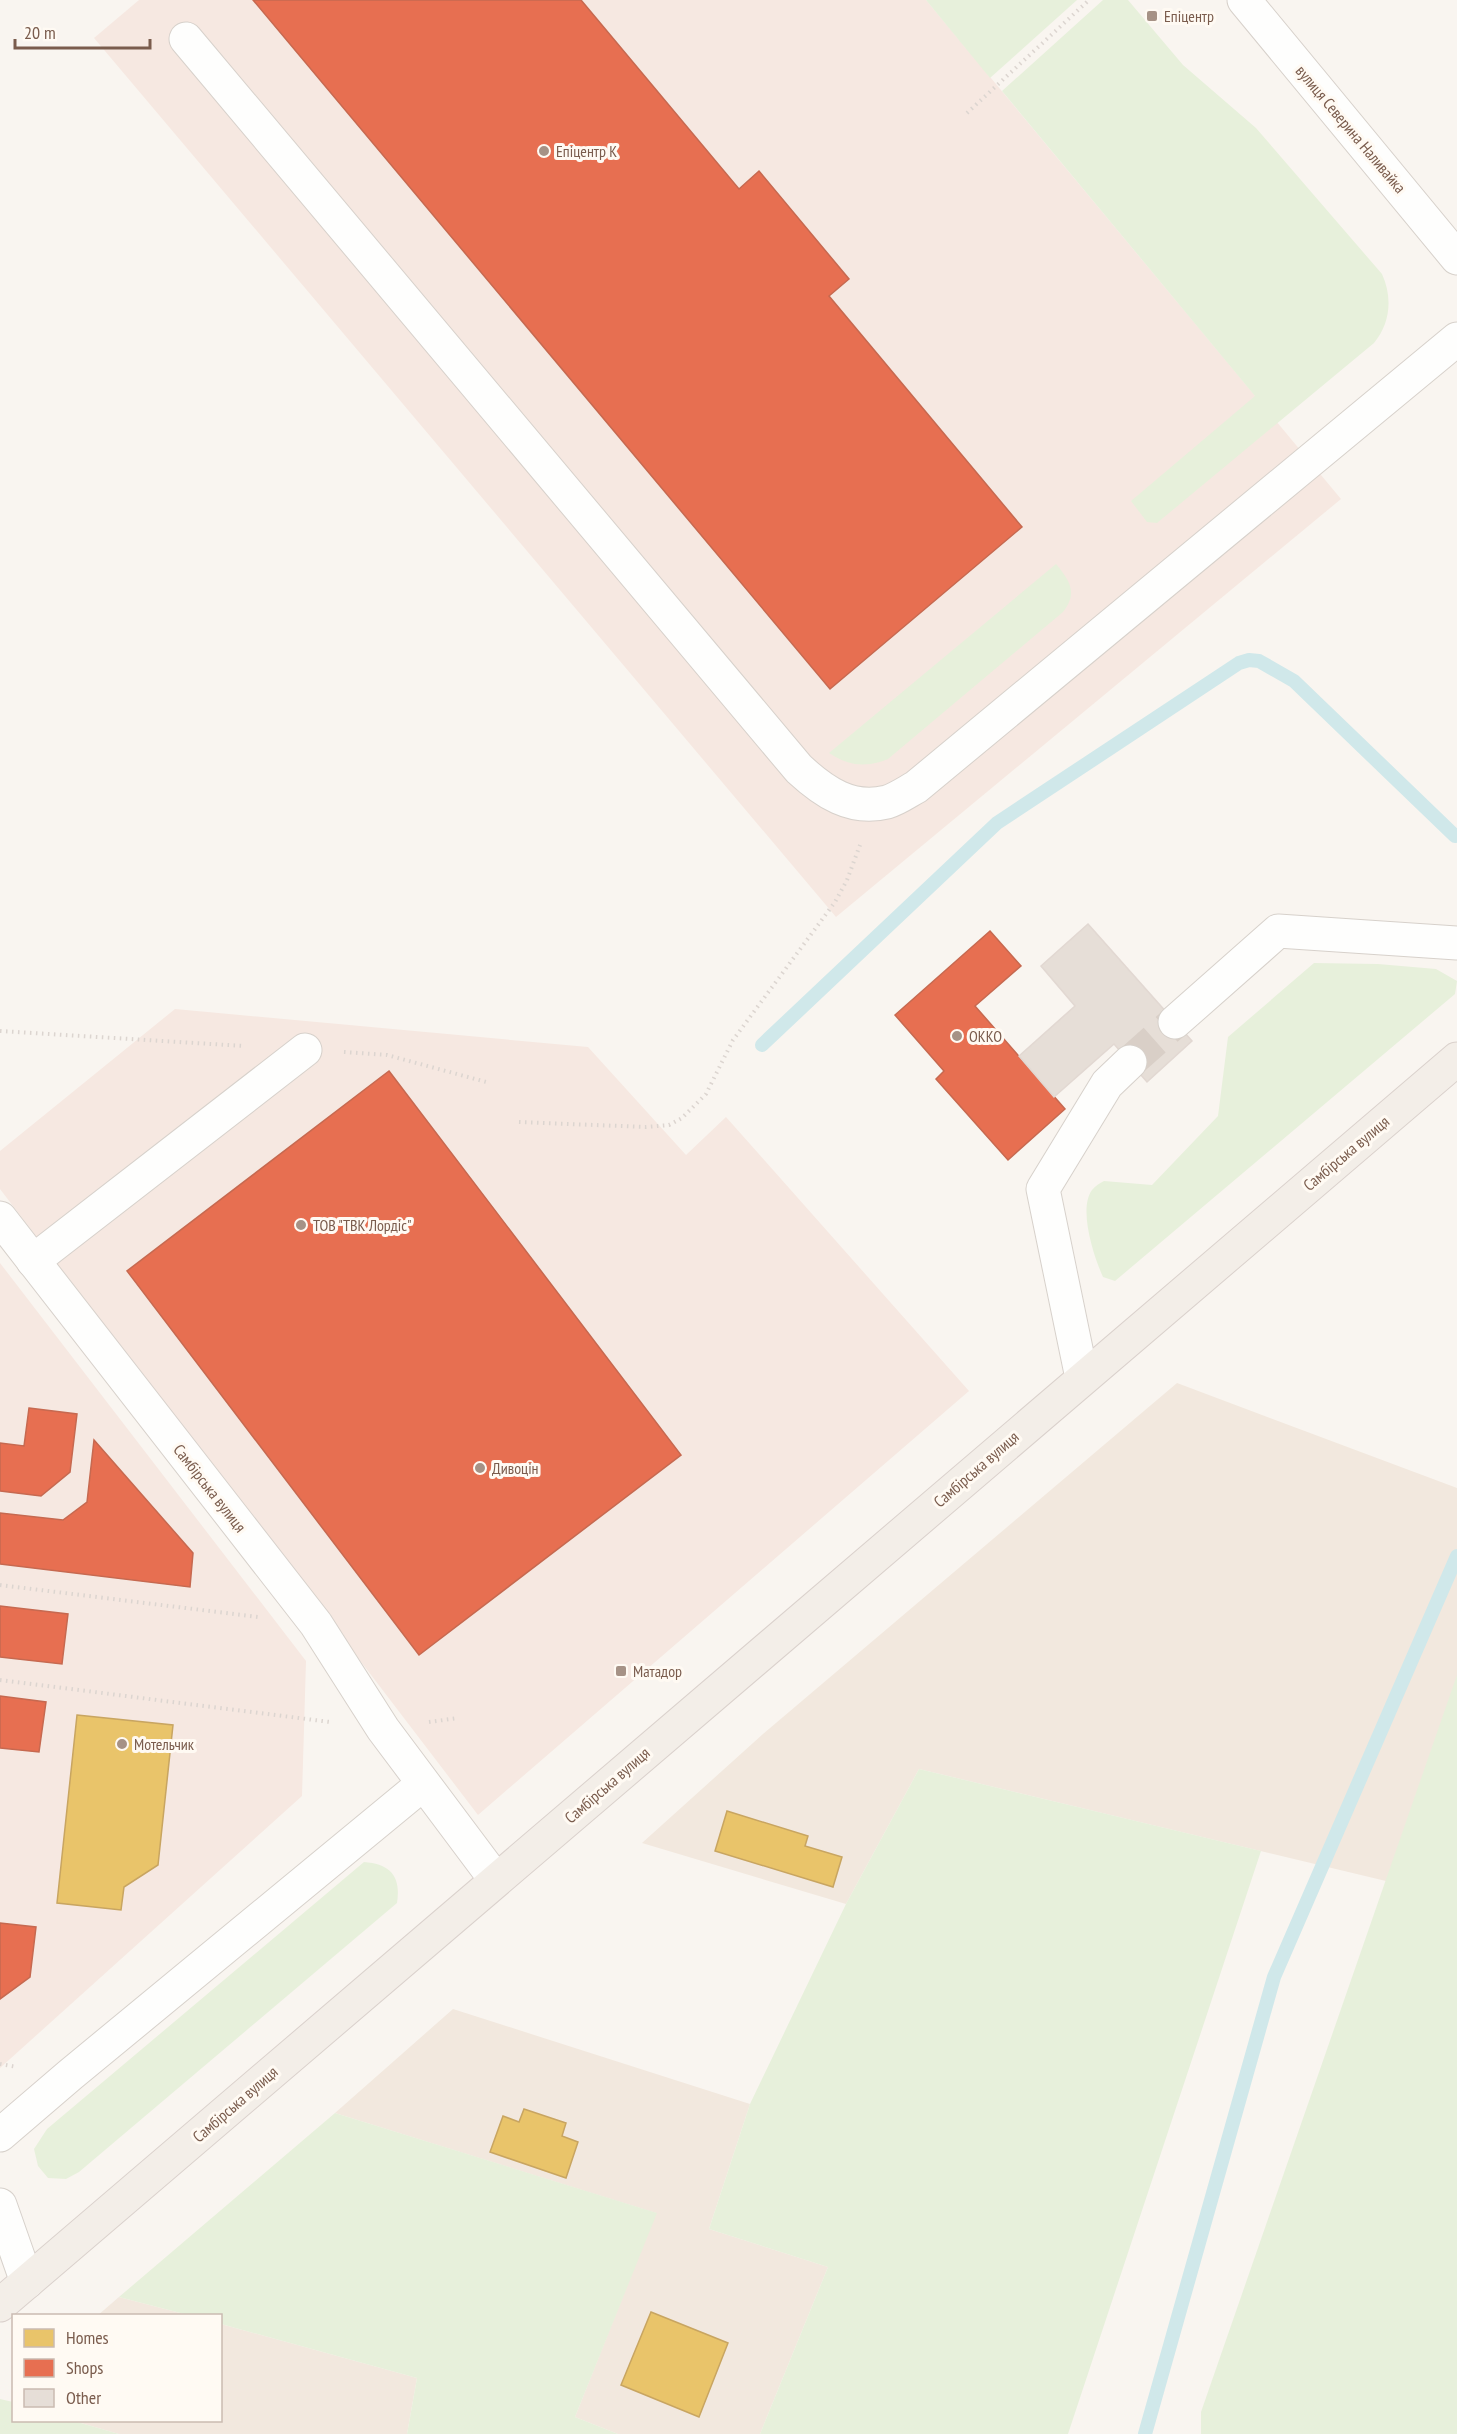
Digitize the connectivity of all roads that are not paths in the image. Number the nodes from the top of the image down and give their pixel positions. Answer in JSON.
{"nodes":[{"id":1,"x":1244,"y":0,"type":"edge"},
{"id":2,"x":186,"y":39,"type":"dead end"},
{"id":3,"x":1457,"y":258,"type":"edge"},
{"id":4,"x":1457,"y":339,"type":"edge"},
{"id":5,"x":1457,"y":943,"type":"edge"},
{"id":6,"x":1175,"y":1022,"type":"tunnel mouth"},
{"id":7,"x":305,"y":1050,"type":"dead end"},
{"id":8,"x":1457,"y":1059,"type":"edge"},
{"id":9,"x":1130,"y":1062,"type":"tunnel mouth"},
{"id":10,"x":0,"y":1218,"type":"edge"},
{"id":11,"x":33,"y":1261,"type":"junction"},
{"id":12,"x":1082,"y":1378,"type":"junction"},
{"id":13,"x":423,"y":1784,"type":"junction"},
{"id":14,"x":496,"y":1880,"type":"junction"},
{"id":15,"x":0,"y":2135,"type":"edge"},
{"id":16,"x":0,"y":2205,"type":"edge"},
{"id":17,"x":27,"y":2282,"type":"junction"},
{"id":18,"x":0,"y":2305,"type":"edge"}],
"edges":[{"from":1,"to":3,"type":"street","name":"вулиця Северина Наливайка"},
{"from":2,"to":4,"type":"street"},
{"from":5,"to":6,"type":"street"},
{"from":7,"to":11,"type":"street"},
{"from":8,"to":12,"type":"main road","name":"Самбірська вулиця"},
{"from":9,"to":12,"type":"street"},
{"from":10,"to":11,"type":"street","name":"Самбірська вулиця"},
{"from":11,"to":13,"type":"street","name":"Самбірська вулиця"},
{"from":12,"to":14,"type":"main road","name":"Самбірська вулиця"},
{"from":13,"to":14,"type":"street","name":"Самбірська вулиця"},
{"from":13,"to":15,"type":"street"},
{"from":14,"to":17,"type":"main road","name":"Самбірська вулиця"},
{"from":16,"to":17,"type":"street"},
{"from":17,"to":18,"type":"main road","name":"Самбірська вулиця"}]}
